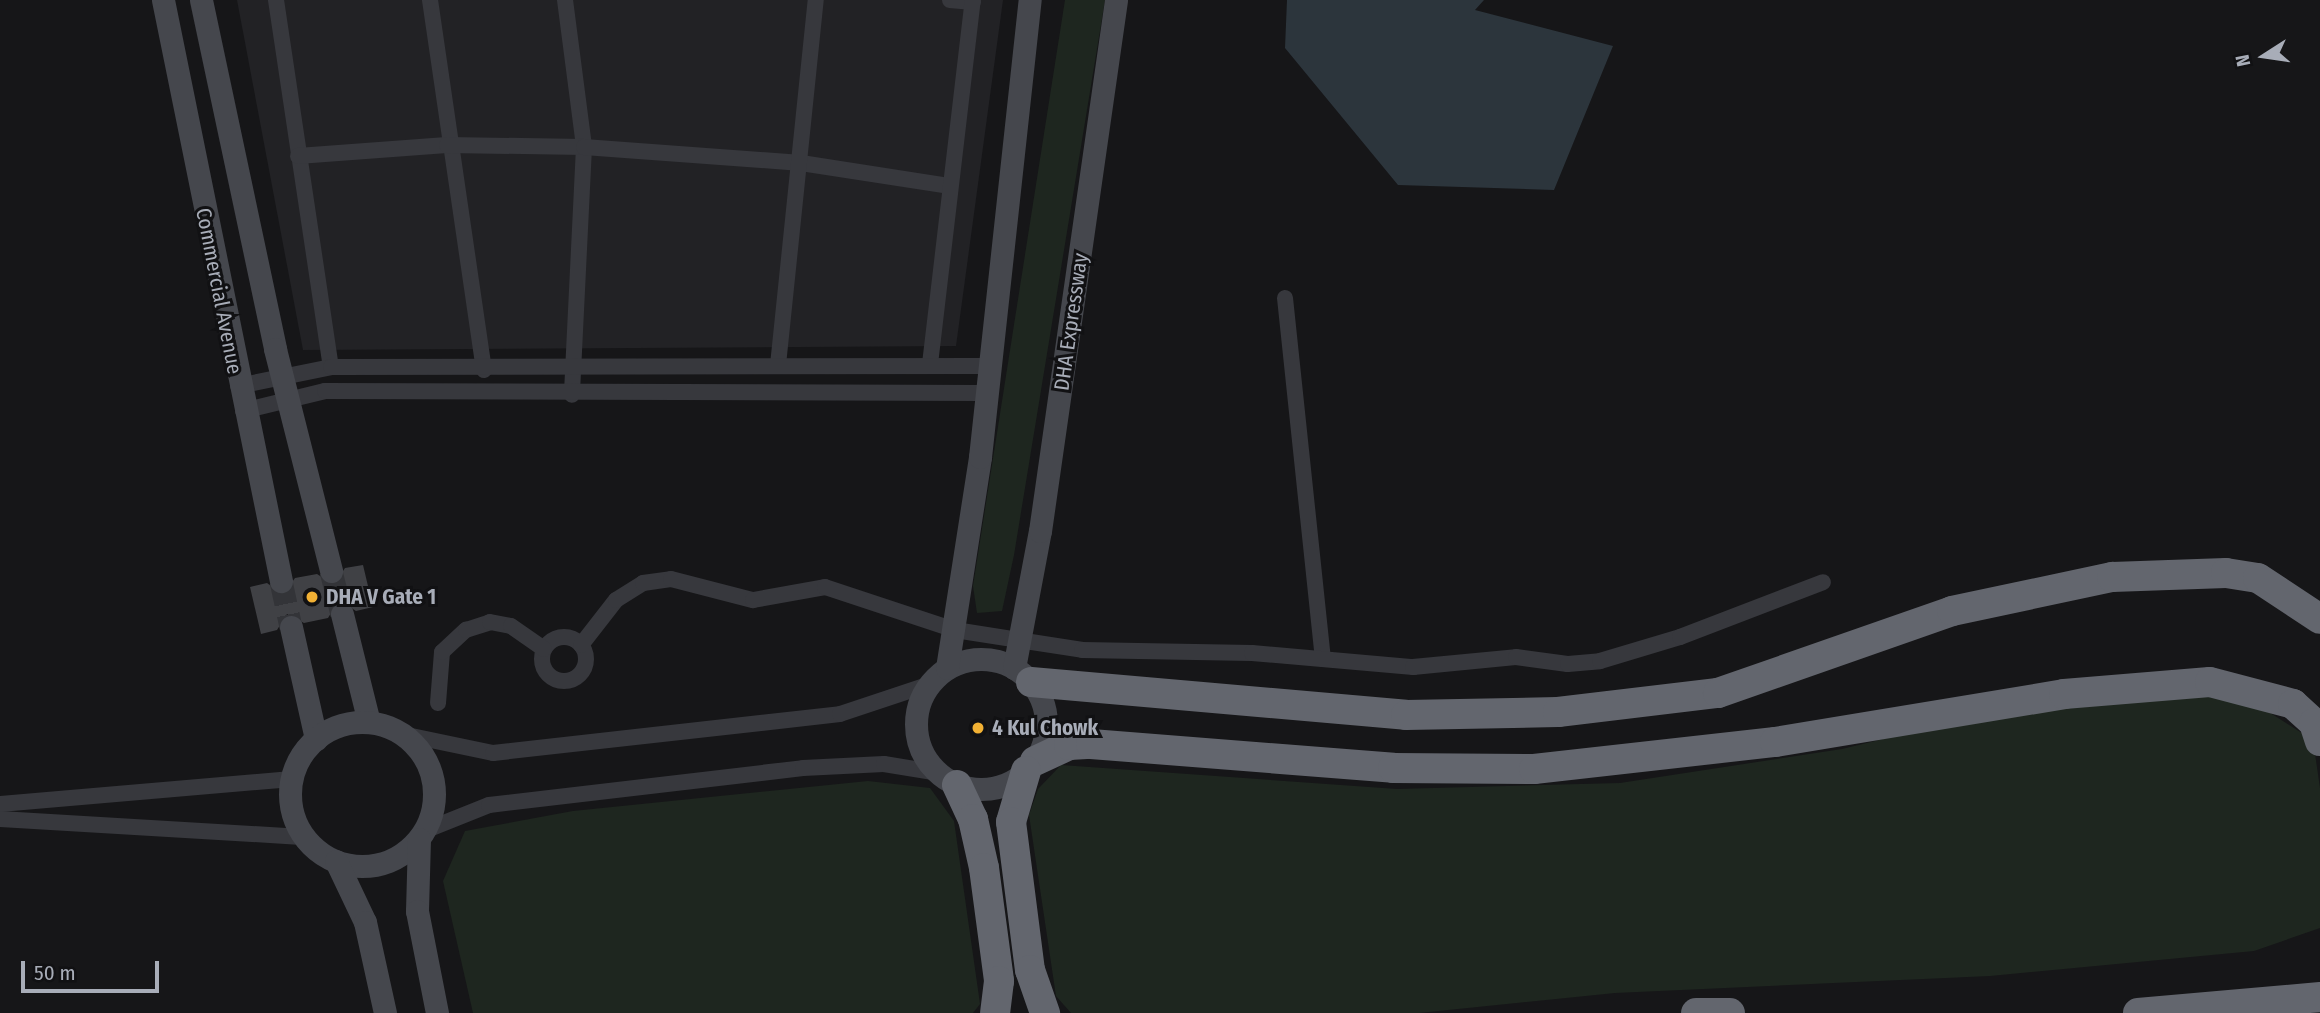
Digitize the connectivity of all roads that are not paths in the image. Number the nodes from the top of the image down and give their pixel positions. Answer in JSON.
{"nodes":[{"id":1,"x":163,"y":0,"type":"edge"},
{"id":2,"x":201,"y":0,"type":"edge"},
{"id":3,"x":276,"y":0,"type":"edge"},
{"id":4,"x":430,"y":0,"type":"edge"},
{"id":5,"x":565,"y":0,"type":"edge"},
{"id":6,"x":816,"y":0,"type":"edge"},
{"id":7,"x":950,"y":0,"type":"edge"},
{"id":8,"x":1030,"y":0,"type":"edge"},
{"id":9,"x":1116,"y":0,"type":"edge"},
{"id":10,"x":973,"y":1,"type":"edge"},
{"id":11,"x":447,"y":145,"type":"junction"},
{"id":12,"x":584,"y":146,"type":"junction"},
{"id":13,"x":298,"y":156,"type":"junction"},
{"id":14,"x":801,"y":163,"type":"junction"},
{"id":15,"x":950,"y":186,"type":"junction"},
{"id":16,"x":1285,"y":298,"type":"dead end"},
{"id":17,"x":930,"y":364,"type":"junction"},
{"id":18,"x":778,"y":365,"type":"junction"},
{"id":19,"x":986,"y":366,"type":"junction"},
{"id":20,"x":331,"y":367,"type":"junction"},
{"id":21,"x":574,"y":369,"type":"junction"},
{"id":22,"x":484,"y":370,"type":"junction"},
{"id":23,"x":281,"y":374,"type":"junction"},
{"id":24,"x":242,"y":385,"type":"junction"},
{"id":25,"x":983,"y":393,"type":"junction"},
{"id":26,"x":572,"y":395,"type":"junction"},
{"id":27,"x":287,"y":399,"type":"junction"},
{"id":28,"x":248,"y":410,"type":"junction"},
{"id":29,"x":331,"y":571,"type":"tunnel mouth"},
{"id":30,"x":281,"y":581,"type":"tunnel mouth"},
{"id":31,"x":1823,"y":582,"type":"dead end"},
{"id":32,"x":342,"y":614,"type":"tunnel mouth"},
{"id":33,"x":2320,"y":619,"type":"edge"},
{"id":34,"x":291,"y":626,"type":"tunnel mouth"},
{"id":35,"x":955,"y":630,"type":"junction"},
{"id":36,"x":1020,"y":643,"type":"junction"},
{"id":37,"x":581,"y":645,"type":"junction"},
{"id":38,"x":544,"y":649,"type":"junction"},
{"id":39,"x":1323,"y":659,"type":"junction"},
{"id":40,"x":947,"y":668,"type":"junction"},
{"id":41,"x":1023,"y":675,"type":"junction"},
{"id":42,"x":930,"y":684,"type":"junction"},
{"id":43,"x":438,"y":703,"type":"dead end"},
{"id":44,"x":369,"y":722,"type":"junction"},
{"id":45,"x":402,"y":734,"type":"junction"},
{"id":46,"x":316,"y":739,"type":"junction"},
{"id":47,"x":2320,"y":741,"type":"edge"},
{"id":48,"x":1030,"y":766,"type":"junction"},
{"id":49,"x":292,"y":779,"type":"junction"},
{"id":50,"x":948,"y":779,"type":"junction"},
{"id":51,"x":0,"y":804,"type":"edge"},
{"id":52,"x":0,"y":819,"type":"edge"},
{"id":53,"x":422,"y":835,"type":"junction"},
{"id":54,"x":305,"y":837,"type":"junction"},
{"id":55,"x":335,"y":861,"type":"junction"},
{"id":56,"x":2320,"y":997,"type":"edge"},
{"id":57,"x":385,"y":1013,"type":"edge"},
{"id":58,"x":438,"y":1013,"type":"edge"},
{"id":59,"x":995,"y":1013,"type":"edge"},
{"id":60,"x":1045,"y":1013,"type":"edge"},
{"id":61,"x":1696,"y":1013,"type":"edge"},
{"id":62,"x":1730,"y":1013,"type":"edge"},
{"id":63,"x":2138,"y":1013,"type":"edge"}],
"edges":[{"from":1,"to":24,"type":"main road","name":"Commercial Avenue"},
{"from":2,"to":23,"type":"main road","name":"Commercial Avenue"},
{"from":3,"to":13,"type":"street"},
{"from":4,"to":11,"type":"street"},
{"from":5,"to":12,"type":"street"},
{"from":6,"to":14,"type":"street"},
{"from":7,"to":10,"type":"street"},
{"from":8,"to":19,"type":"main road"},
{"from":9,"to":36,"type":"main road","name":"DHA Expressway"},
{"from":10,"to":15,"type":"street"},
{"from":11,"to":12,"type":"street"},
{"from":11,"to":13,"type":"street"},
{"from":11,"to":22,"type":"street"},
{"from":12,"to":14,"type":"street"},
{"from":12,"to":21,"type":"street"},
{"from":13,"to":20,"type":"street"},
{"from":14,"to":15,"type":"street"},
{"from":14,"to":18,"type":"street"},
{"from":15,"to":17,"type":"street"},
{"from":16,"to":39,"type":"street"},
{"from":17,"to":18,"type":"street"},
{"from":17,"to":19,"type":"street"},
{"from":18,"to":21,"type":"street"},
{"from":19,"to":25,"type":"main road"},
{"from":20,"to":22,"type":"street"},
{"from":20,"to":23,"type":"street"},
{"from":21,"to":22,"type":"street"},
{"from":21,"to":26,"type":"street"},
{"from":23,"to":24,"type":"street"},
{"from":23,"to":27,"type":"main road","name":"Commercial Avenue"},
{"from":24,"to":28,"type":"main road","name":"Commercial Avenue"},
{"from":25,"to":26,"type":"street"},
{"from":25,"to":35,"type":"main road"},
{"from":26,"to":27,"type":"street"},
{"from":27,"to":28,"type":"street"},
{"from":27,"to":29,"type":"main road","name":"Commercial Avenue"},
{"from":28,"to":30,"type":"main road","name":"Commercial Avenue"},
{"from":31,"to":39,"type":"street"},
{"from":32,"to":44,"type":"main road"},
{"from":33,"to":41,"type":"highway"},
{"from":34,"to":46,"type":"main road"},
{"from":35,"to":36,"type":"street"},
{"from":35,"to":37,"type":"street"},
{"from":35,"to":40,"type":"main road"},
{"from":36,"to":39,"type":"street"},
{"from":36,"to":41,"type":"main road","name":"DHA Expressway"},
{"from":37,"to":38,"type":"street"},
{"from":37,"to":38,"type":"street"},
{"from":38,"to":43,"type":"street"},
{"from":40,"to":41,"type":"main road"},
{"from":40,"to":42,"type":"main road"},
{"from":41,"to":48,"type":"main road"},
{"from":42,"to":45,"type":"street"},
{"from":42,"to":50,"type":"main road"},
{"from":44,"to":45,"type":"main road"},
{"from":44,"to":46,"type":"main road"},
{"from":45,"to":53,"type":"main road"},
{"from":46,"to":49,"type":"main road"},
{"from":47,"to":48,"type":"highway"},
{"from":48,"to":50,"type":"main road"},
{"from":48,"to":60,"type":"highway"},
{"from":49,"to":51,"type":"street"},
{"from":49,"to":54,"type":"main road"},
{"from":50,"to":53,"type":"street"},
{"from":50,"to":59,"type":"highway"},
{"from":52,"to":54,"type":"street"},
{"from":53,"to":55,"type":"main road"},
{"from":53,"to":58,"type":"main road"},
{"from":54,"to":55,"type":"main road"},
{"from":55,"to":57,"type":"main road"},
{"from":56,"to":63,"type":"highway"},
{"from":61,"to":62,"type":"highway"}]}
